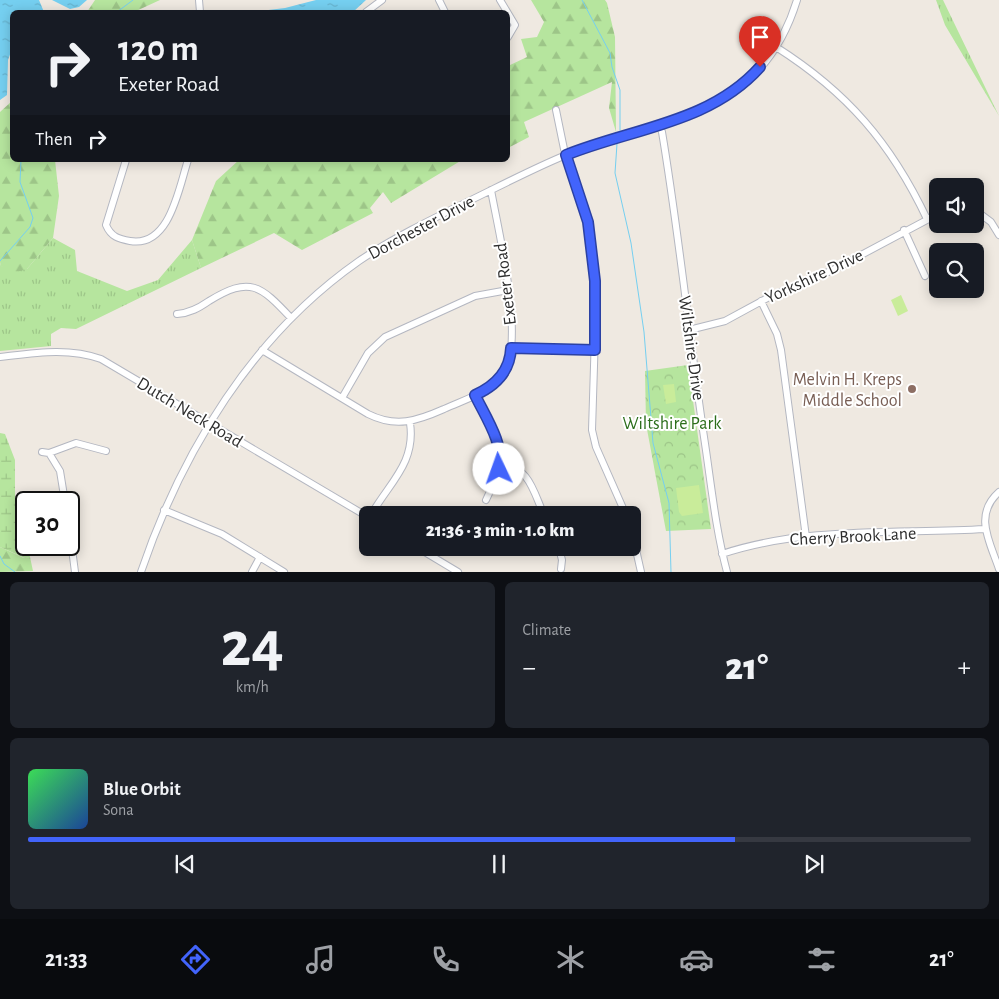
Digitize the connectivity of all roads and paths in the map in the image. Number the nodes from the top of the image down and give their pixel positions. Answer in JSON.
{"nodes":[{"id":1,"x":382,"y":0,"type":"edge"},
{"id":2,"x":797,"y":0,"type":"edge"},
{"id":3,"x":369,"y":10,"type":"edge"},
{"id":4,"x":510,"y":17,"type":"edge"},
{"id":5,"x":510,"y":34,"type":"edge"},
{"id":6,"x":776,"y":47,"type":"junction"},
{"id":7,"x":556,"y":110,"type":"dead end"},
{"id":8,"x":659,"y":125,"type":"junction"},
{"id":9,"x":566,"y":155,"type":"junction"},
{"id":10,"x":125,"y":162,"type":"edge"},
{"id":11,"x":187,"y":162,"type":"edge"},
{"id":12,"x":491,"y":190,"type":"junction"},
{"id":13,"x":984,"y":217,"type":"edge"},
{"id":14,"x":929,"y":218,"type":"edge"},
{"id":15,"x":926,"y":219,"type":"junction"},
{"id":16,"x":904,"y":230,"type":"junction"},
{"id":17,"x":999,"y":235,"type":"edge"},
{"id":18,"x":926,"y":276,"type":"dead end"},
{"id":19,"x":508,"y":290,"type":"junction"},
{"id":20,"x":761,"y":301,"type":"junction"},
{"id":21,"x":177,"y":314,"type":"dead end"},
{"id":22,"x":291,"y":318,"type":"junction"},
{"id":23,"x":689,"y":330,"type":"junction"},
{"id":24,"x":511,"y":348,"type":"junction"},
{"id":25,"x":262,"y":350,"type":"junction"},
{"id":26,"x":595,"y":350,"type":"junction"},
{"id":27,"x":0,"y":357,"type":"edge"},
{"id":28,"x":475,"y":395,"type":"junction"},
{"id":29,"x":342,"y":398,"type":"junction"},
{"id":30,"x":410,"y":423,"type":"junction"},
{"id":31,"x":210,"y":424,"type":"junction"},
{"id":32,"x":106,"y":451,"type":"dead end"},
{"id":33,"x":42,"y":452,"type":"dead end"},
{"id":34,"x":49,"y":453,"type":"junction"},
{"id":35,"x":500,"y":464,"type":"junction"},
{"id":36,"x":63,"y":491,"type":"edge"},
{"id":37,"x":999,"y":492,"type":"edge"},
{"id":38,"x":486,"y":500,"type":"dead end"},
{"id":39,"x":375,"y":506,"type":"edge"},
{"id":40,"x":539,"y":506,"type":"edge"},
{"id":41,"x":622,"y":506,"type":"edge"},
{"id":42,"x":164,"y":510,"type":"junction"},
{"id":43,"x":359,"y":510,"type":"edge"},
{"id":44,"x":985,"y":529,"type":"junction"},
{"id":45,"x":806,"y":537,"type":"junction"},
{"id":46,"x":722,"y":554,"type":"junction"},
{"id":47,"x":73,"y":556,"type":"edge"},
{"id":48,"x":431,"y":556,"type":"edge"},
{"id":49,"x":561,"y":556,"type":"edge"},
{"id":50,"x":637,"y":556,"type":"edge"},
{"id":51,"x":260,"y":557,"type":"junction"},
{"id":52,"x":561,"y":569,"type":"dead end"},
{"id":53,"x":999,"y":569,"type":"edge"},
{"id":54,"x":75,"y":572,"type":"edge"},
{"id":55,"x":141,"y":572,"type":"edge"},
{"id":56,"x":252,"y":572,"type":"edge"},
{"id":57,"x":284,"y":572,"type":"edge"},
{"id":58,"x":458,"y":572,"type":"edge"},
{"id":59,"x":641,"y":572,"type":"edge"},
{"id":60,"x":727,"y":572,"type":"edge"}],
"edges":[{"from":1,"to":3,"type":"street"},
{"from":2,"to":6,"type":"street","name":"Dorchester Drive"},
{"from":4,"to":5,"type":"street"},
{"from":6,"to":8,"type":"street","name":"Dorchester Drive"},
{"from":6,"to":15,"type":"street"},
{"from":7,"to":9,"type":"street"},
{"from":8,"to":9,"type":"street","name":"Dorchester Drive"},
{"from":8,"to":23,"type":"street","name":"Wiltshire Drive"},
{"from":9,"to":12,"type":"street","name":"Dorchester Drive"},
{"from":9,"to":26,"type":"street"},
{"from":10,"to":11,"type":"street"},
{"from":12,"to":19,"type":"street","name":"Exeter Road"},
{"from":12,"to":22,"type":"street","name":"Dorchester Drive"},
{"from":13,"to":17,"type":"street"},
{"from":14,"to":15,"type":"street","name":"Yorkshire Drive"},
{"from":15,"to":16,"type":"street","name":"Yorkshire Drive"},
{"from":16,"to":18,"type":"street"},
{"from":16,"to":20,"type":"street","name":"Yorkshire Drive"},
{"from":19,"to":24,"type":"street","name":"Exeter Road"},
{"from":19,"to":29,"type":"street"},
{"from":20,"to":23,"type":"street","name":"Yorkshire Drive"},
{"from":20,"to":45,"type":"street"},
{"from":21,"to":22,"type":"street"},
{"from":22,"to":25,"type":"street","name":"Dorchester Drive"},
{"from":23,"to":46,"type":"street","name":"Wiltshire Drive"},
{"from":24,"to":26,"type":"street"},
{"from":24,"to":28,"type":"street","name":"Exeter Road"},
{"from":25,"to":29,"type":"street","name":"Exeter Road"},
{"from":25,"to":31,"type":"street","name":"Dorchester Drive"},
{"from":26,"to":41,"type":"street"},
{"from":27,"to":31,"type":"street","name":"Dutch Neck Road"},
{"from":28,"to":30,"type":"street","name":"Exeter Road"},
{"from":28,"to":35,"type":"street"},
{"from":29,"to":30,"type":"street","name":"Exeter Road"},
{"from":30,"to":39,"type":"street"},
{"from":31,"to":42,"type":"street","name":"Dorchester Drive"},
{"from":31,"to":43,"type":"street","name":"Dutch Neck Road"},
{"from":32,"to":34,"type":"street"},
{"from":33,"to":34,"type":"street"},
{"from":34,"to":36,"type":"street"},
{"from":35,"to":38,"type":"street"},
{"from":35,"to":40,"type":"street"},
{"from":37,"to":44,"type":"street"},
{"from":42,"to":51,"type":"street"},
{"from":42,"to":55,"type":"street","name":"Dorchester Drive"},
{"from":44,"to":45,"type":"street","name":"Cherry Brook Lane"},
{"from":44,"to":53,"type":"street"},
{"from":45,"to":46,"type":"street","name":"Cherry Brook Lane"},
{"from":46,"to":60,"type":"street","name":"Wiltshire Drive"},
{"from":47,"to":54,"type":"street"},
{"from":48,"to":58,"type":"street"},
{"from":49,"to":52,"type":"street"},
{"from":50,"to":59,"type":"street"},
{"from":51,"to":56,"type":"street"},
{"from":51,"to":57,"type":"street"}]}
